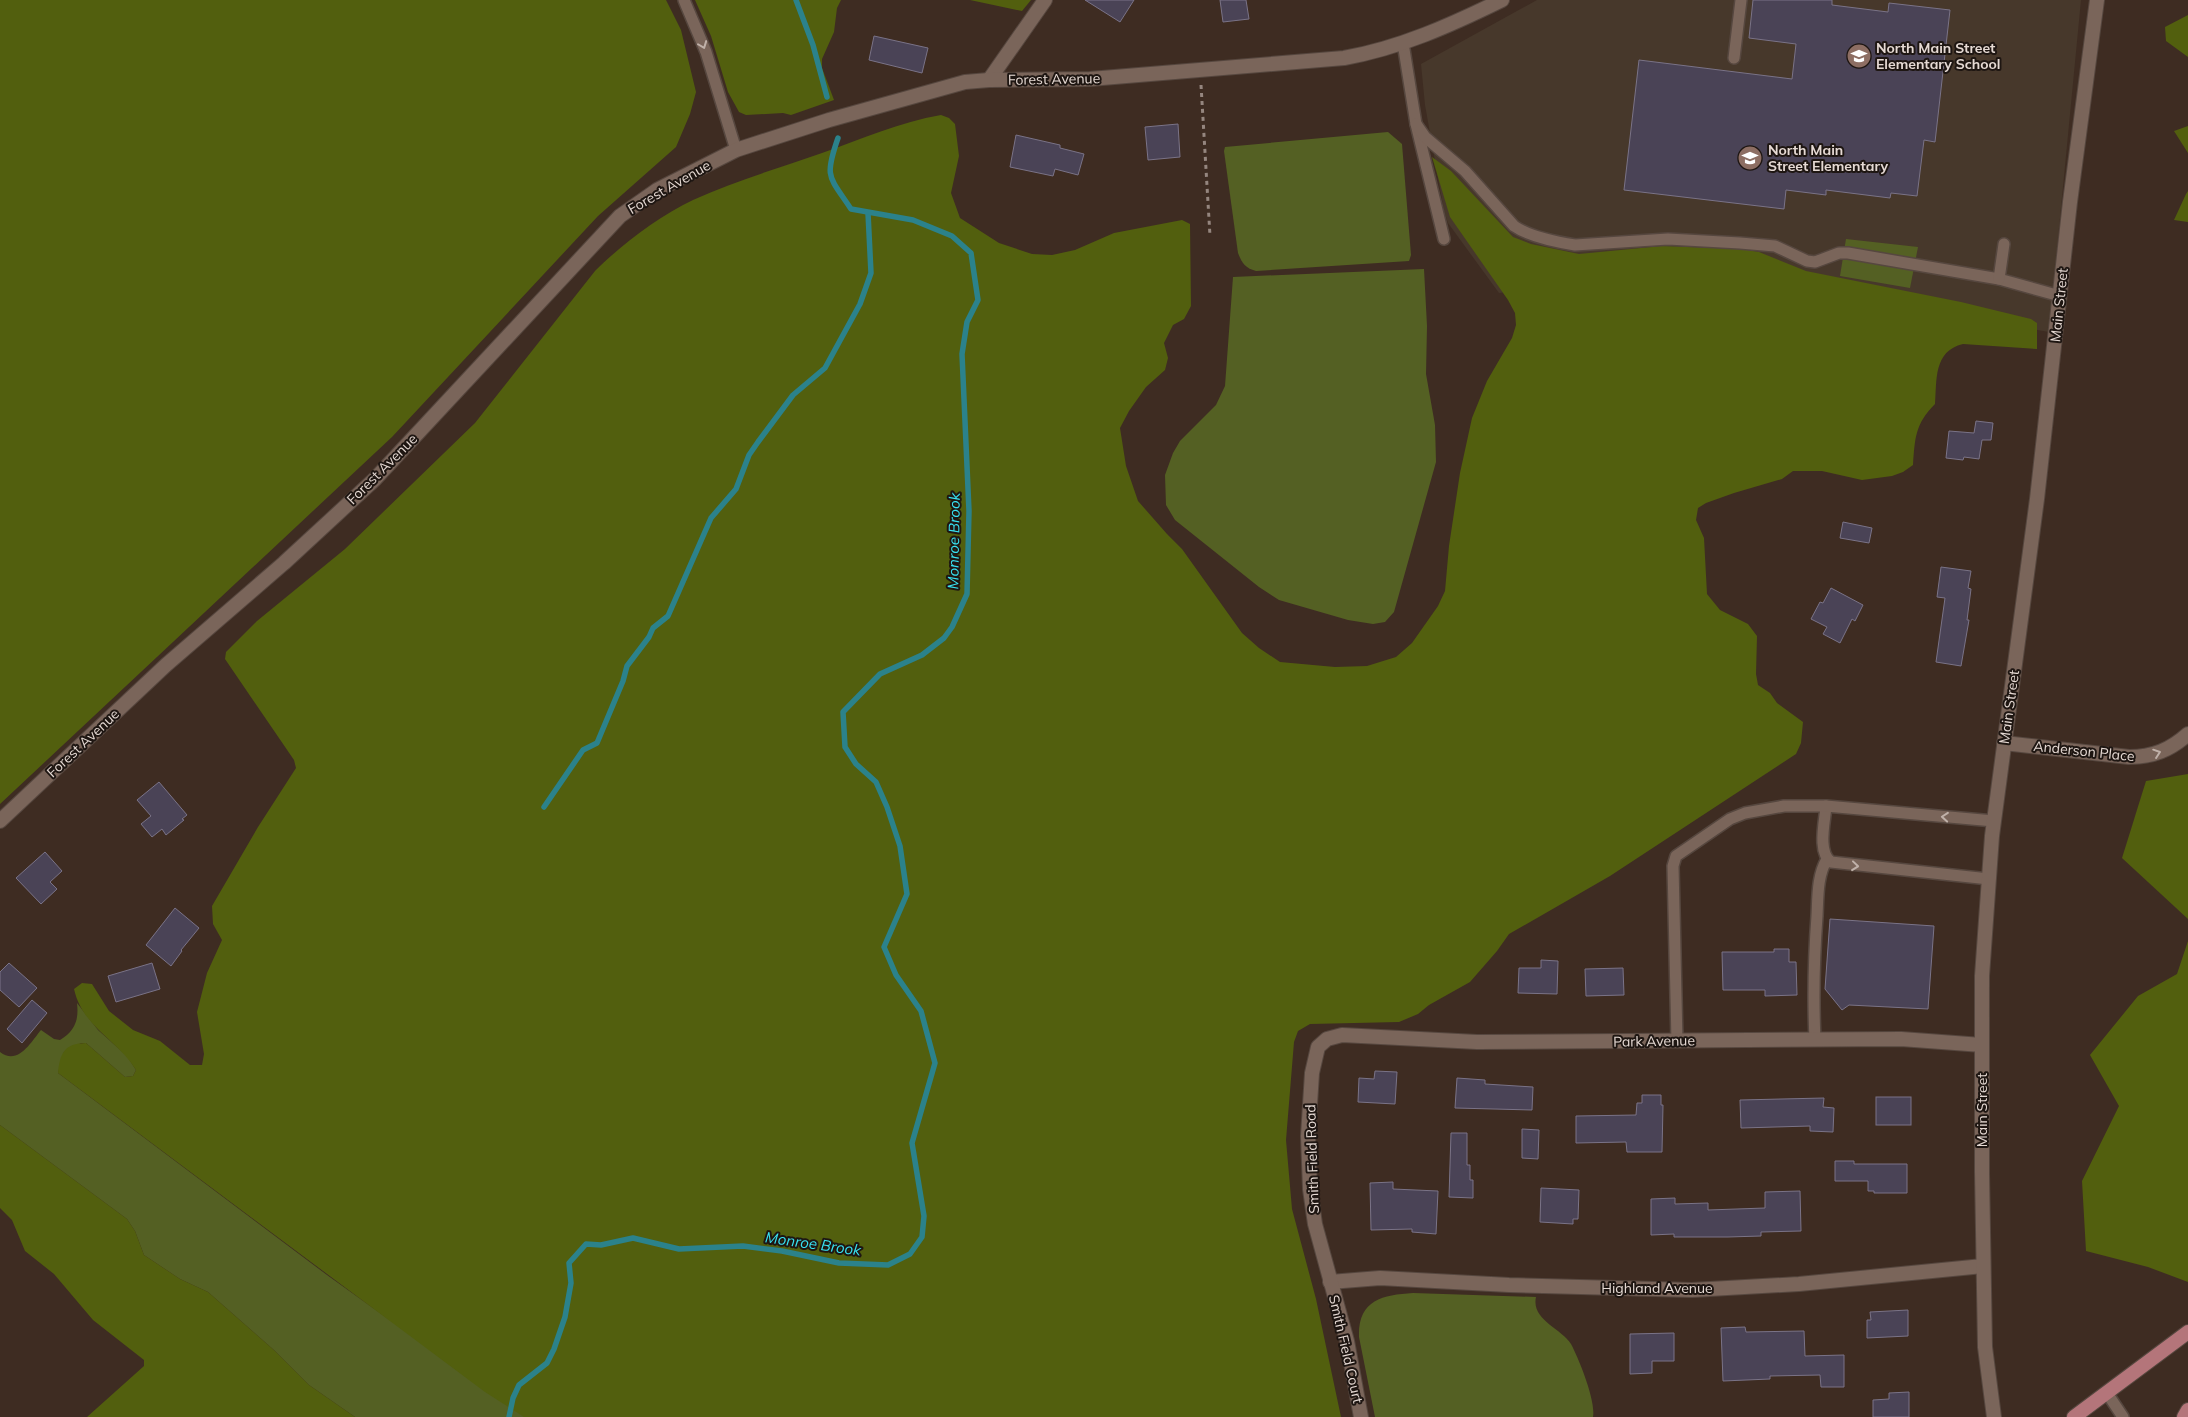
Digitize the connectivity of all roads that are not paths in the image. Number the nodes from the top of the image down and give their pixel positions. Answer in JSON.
{"nodes":[{"id":1,"x":684,"y":0,"type":"edge"},
{"id":2,"x":1045,"y":0,"type":"edge"},
{"id":3,"x":1502,"y":0,"type":"edge"},
{"id":4,"x":1741,"y":0,"type":"edge"},
{"id":5,"x":2097,"y":0,"type":"edge"},
{"id":6,"x":1403,"y":43,"type":"junction"},
{"id":7,"x":1734,"y":58,"type":"dead end"},
{"id":8,"x":988,"y":80,"type":"junction"},
{"id":9,"x":1416,"y":124,"type":"junction"},
{"id":10,"x":736,"y":150,"type":"junction"},
{"id":11,"x":1444,"y":239,"type":"dead end"},
{"id":12,"x":2004,"y":244,"type":"dead end"},
{"id":13,"x":1998,"y":279,"type":"junction"},
{"id":14,"x":2060,"y":296,"type":"junction"},
{"id":15,"x":2188,"y":734,"type":"edge"},
{"id":16,"x":2004,"y":743,"type":"junction"},
{"id":17,"x":1826,"y":806,"type":"junction"},
{"id":18,"x":0,"y":821,"type":"edge"},
{"id":19,"x":1994,"y":821,"type":"junction"},
{"id":20,"x":1827,"y":859,"type":"junction"},
{"id":21,"x":1989,"y":879,"type":"junction"},
{"id":22,"x":1327,"y":1039,"type":"joint"},
{"id":23,"x":1677,"y":1040,"type":"junction"},
{"id":24,"x":1815,"y":1040,"type":"junction"},
{"id":25,"x":1982,"y":1045,"type":"junction"},
{"id":26,"x":1983,"y":1266,"type":"junction"},
{"id":27,"x":1330,"y":1282,"type":"junction"},
{"id":28,"x":2188,"y":1332,"type":"edge"},
{"id":29,"x":2107,"y":1393,"type":"junction"},
{"id":30,"x":2188,"y":1410,"type":"edge"},
{"id":31,"x":1360,"y":1417,"type":"edge"},
{"id":32,"x":1994,"y":1417,"type":"edge"},
{"id":33,"x":2074,"y":1417,"type":"edge"},
{"id":34,"x":2123,"y":1417,"type":"edge"},
{"id":35,"x":2184,"y":1417,"type":"edge"}],
"edges":[{"from":1,"to":10,"type":"lane","one_way":true},
{"from":2,"to":8,"type":"street"},
{"from":3,"to":6,"type":"street","name":"Forest Avenue"},
{"from":4,"to":7,"type":"lane"},
{"from":5,"to":14,"type":"street","name":"Main Street"},
{"from":6,"to":8,"type":"street","name":"Forest Avenue"},
{"from":6,"to":9,"type":"lane"},
{"from":8,"to":10,"type":"street","name":"Forest Avenue"},
{"from":9,"to":11,"type":"lane"},
{"from":9,"to":13,"type":"lane"},
{"from":10,"to":18,"type":"street","name":"Forest Avenue"},
{"from":12,"to":13,"type":"lane"},
{"from":13,"to":14,"type":"lane"},
{"from":14,"to":16,"type":"street","name":"Main Street"},
{"from":16,"to":15,"type":"street","name":"Anderson Place","one_way":true},
{"from":16,"to":19,"type":"street","name":"Main Street"},
{"from":19,"to":17,"type":"lane","one_way":true},
{"from":17,"to":20,"type":"lane"},
{"from":17,"to":23,"type":"lane"},
{"from":19,"to":21,"type":"street","name":"Main Street"},
{"from":20,"to":21,"type":"lane","one_way":true},
{"from":20,"to":24,"type":"lane"},
{"from":21,"to":25,"type":"street","name":"Main Street"},
{"from":22,"to":23,"type":"street","name":"Park Avenue"},
{"from":22,"to":27,"type":"street","name":"Smith Field Road"},
{"from":23,"to":24,"type":"street","name":"Park Avenue"},
{"from":24,"to":25,"type":"street","name":"Park Avenue"},
{"from":25,"to":26,"type":"street","name":"Main Street"},
{"from":26,"to":27,"type":"street","name":"Highland Avenue"},
{"from":26,"to":32,"type":"street","name":"Main Street"},
{"from":27,"to":31,"type":"street","name":"Smith Field Court"},
{"from":28,"to":29,"type":"main road"},
{"from":29,"to":33,"type":"main road"},
{"from":29,"to":34,"type":"lane"},
{"from":30,"to":35,"type":"main road"}]}
